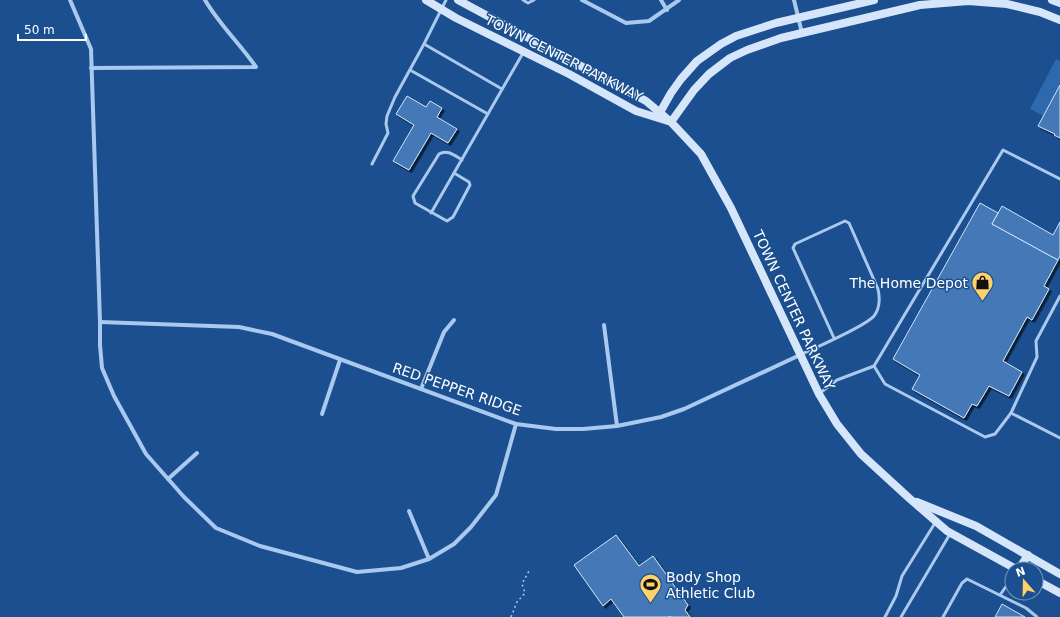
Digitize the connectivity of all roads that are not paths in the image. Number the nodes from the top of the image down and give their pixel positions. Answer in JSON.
{"nodes":[{"id":1,"x":70,"y":0,"type":"edge"},
{"id":2,"x":205,"y":0,"type":"edge"},
{"id":3,"x":426,"y":0,"type":"edge"},
{"id":4,"x":446,"y":0,"type":"edge"},
{"id":5,"x":458,"y":0,"type":"edge"},
{"id":6,"x":524,"y":0,"type":"edge"},
{"id":7,"x":534,"y":0,"type":"edge"},
{"id":8,"x":582,"y":0,"type":"edge"},
{"id":9,"x":661,"y":0,"type":"edge"},
{"id":10,"x":679,"y":0,"type":"edge"},
{"id":11,"x":794,"y":0,"type":"edge"},
{"id":12,"x":874,"y":0,"type":"edge"},
{"id":13,"x":1052,"y":0,"type":"edge"},
{"id":14,"x":916,"y":3,"type":"edge"},
{"id":15,"x":1060,"y":3,"type":"edge"},
{"id":16,"x":441,"y":9,"type":"junction"},
{"id":17,"x":667,"y":10,"type":"junction"},
{"id":18,"x":799,"y":18,"type":"junction"},
{"id":19,"x":1060,"y":20,"type":"edge"},
{"id":20,"x":802,"y":34,"type":"junction"},
{"id":21,"x":424,"y":44,"type":"junction"},
{"id":22,"x":524,"y":52,"type":"junction"},
{"id":23,"x":91,"y":68,"type":"junction"},
{"id":24,"x":410,"y":70,"type":"junction"},
{"id":25,"x":502,"y":89,"type":"junction"},
{"id":26,"x":488,"y":114,"type":"junction"},
{"id":27,"x":658,"y":115,"type":"junction"},
{"id":28,"x":671,"y":122,"type":"junction"},
{"id":29,"x":462,"y":160,"type":"junction"},
{"id":30,"x":372,"y":164,"type":"dead end"},
{"id":31,"x":454,"y":173,"type":"junction"},
{"id":32,"x":1060,"y":179,"type":"edge"},
{"id":33,"x":431,"y":213,"type":"junction"},
{"id":34,"x":1060,"y":296,"type":"edge"},
{"id":35,"x":454,"y":320,"type":"dead end"},
{"id":36,"x":100,"y":322,"type":"junction"},
{"id":37,"x":604,"y":325,"type":"dead end"},
{"id":38,"x":834,"y":338,"type":"junction"},
{"id":39,"x":800,"y":355,"type":"junction"},
{"id":40,"x":340,"y":360,"type":"junction"},
{"id":41,"x":874,"y":366,"type":"junction"},
{"id":42,"x":421,"y":389,"type":"junction"},
{"id":43,"x":819,"y":394,"type":"junction"},
{"id":44,"x":1011,"y":413,"type":"junction"},
{"id":45,"x":322,"y":414,"type":"dead end"},
{"id":46,"x":516,"y":424,"type":"junction"},
{"id":47,"x":617,"y":426,"type":"junction"},
{"id":48,"x":1060,"y":438,"type":"edge"},
{"id":49,"x":197,"y":453,"type":"dead end"},
{"id":50,"x":168,"y":479,"type":"junction"},
{"id":51,"x":909,"y":498,"type":"junction"},
{"id":52,"x":409,"y":511,"type":"dead end"},
{"id":53,"x":936,"y":522,"type":"junction"},
{"id":54,"x":951,"y":533,"type":"junction"},
{"id":55,"x":1028,"y":555,"type":"junction"},
{"id":56,"x":429,"y":558,"type":"junction"},
{"id":57,"x":1023,"y":561,"type":"edge"},
{"id":58,"x":1004,"y":562,"type":"edge"},
{"id":59,"x":1060,"y":574,"type":"edge"},
{"id":60,"x":1044,"y":584,"type":"edge"},
{"id":61,"x":1004,"y":589,"type":"edge"},
{"id":62,"x":1060,"y":593,"type":"edge"},
{"id":63,"x":1000,"y":595,"type":"junction"},
{"id":64,"x":885,"y":617,"type":"edge"},
{"id":65,"x":901,"y":617,"type":"edge"},
{"id":66,"x":943,"y":617,"type":"edge"},
{"id":67,"x":1037,"y":617,"type":"edge"}],
"edges":[{"from":1,"to":23,"type":"street"},
{"from":2,"to":23,"type":"street"},
{"from":3,"to":16,"type":"street","name":"TOWN CENTER PARKWAY"},
{"from":4,"to":16,"type":"lane"},
{"from":5,"to":27,"type":"street","name":"TOWN CENTER PARKWAY"},
{"from":6,"to":7,"type":"lane"},
{"from":8,"to":17,"type":"street"},
{"from":9,"to":17,"type":"street"},
{"from":10,"to":17,"type":"street"},
{"from":11,"to":18,"type":"street"},
{"from":12,"to":18,"type":"street"},
{"from":13,"to":15,"type":"street"},
{"from":14,"to":19,"type":"street"},
{"from":14,"to":20,"type":"street"},
{"from":16,"to":21,"type":"lane"},
{"from":16,"to":22,"type":"street","name":"TOWN CENTER PARKWAY"},
{"from":18,"to":20,"type":"street"},
{"from":18,"to":27,"type":"street"},
{"from":20,"to":28,"type":"street"},
{"from":21,"to":24,"type":"lane"},
{"from":21,"to":25,"type":"lane"},
{"from":22,"to":25,"type":"lane"},
{"from":22,"to":27,"type":"street","name":"TOWN CENTER PARKWAY"},
{"from":23,"to":36,"type":"street"},
{"from":24,"to":26,"type":"lane"},
{"from":24,"to":30,"type":"lane"},
{"from":25,"to":26,"type":"lane"},
{"from":26,"to":29,"type":"lane"},
{"from":27,"to":28,"type":"street","name":"TOWN CENTER PARKWAY"},
{"from":28,"to":39,"type":"street","name":"TOWN CENTER PARKWAY"},
{"from":29,"to":31,"type":"lane"},
{"from":29,"to":33,"type":"lane"},
{"from":31,"to":33,"type":"lane"},
{"from":31,"to":33,"type":"lane"},
{"from":32,"to":41,"type":"lane"},
{"from":34,"to":44,"type":"lane"},
{"from":35,"to":42,"type":"street"},
{"from":36,"to":40,"type":"street","name":"RED PEPPER RIDGE"},
{"from":36,"to":50,"type":"street"},
{"from":37,"to":47,"type":"street"},
{"from":38,"to":38,"type":"lane"},
{"from":38,"to":39,"type":"lane"},
{"from":39,"to":43,"type":"street","name":"TOWN CENTER PARKWAY"},
{"from":39,"to":47,"type":"street","name":"RED PEPPER RIDGE"},
{"from":40,"to":42,"type":"street","name":"RED PEPPER RIDGE"},
{"from":40,"to":45,"type":"street"},
{"from":41,"to":43,"type":"lane"},
{"from":41,"to":44,"type":"lane"},
{"from":42,"to":46,"type":"street","name":"RED PEPPER RIDGE"},
{"from":43,"to":51,"type":"street","name":"TOWN CENTER PARKWAY"},
{"from":44,"to":48,"type":"lane"},
{"from":46,"to":47,"type":"street","name":"RED PEPPER RIDGE"},
{"from":46,"to":56,"type":"street"},
{"from":49,"to":50,"type":"street"},
{"from":50,"to":56,"type":"street"},
{"from":51,"to":53,"type":"street","name":"TOWN CENTER PARKWAY"},
{"from":51,"to":55,"type":"street","name":"TOWN CENTER PARKWAY"},
{"from":52,"to":56,"type":"street"},
{"from":53,"to":54,"type":"street","name":"TOWN CENTER PARKWAY"},
{"from":53,"to":64,"type":"lane"},
{"from":54,"to":58,"type":"street","name":"TOWN CENTER PARKWAY"},
{"from":54,"to":65,"type":"lane"},
{"from":55,"to":57,"type":"street"},
{"from":55,"to":59,"type":"street","name":"TOWN CENTER PARKWAY"},
{"from":60,"to":62,"type":"street"},
{"from":61,"to":63,"type":"lane"},
{"from":63,"to":66,"type":"lane"},
{"from":63,"to":67,"type":"lane"}]}
